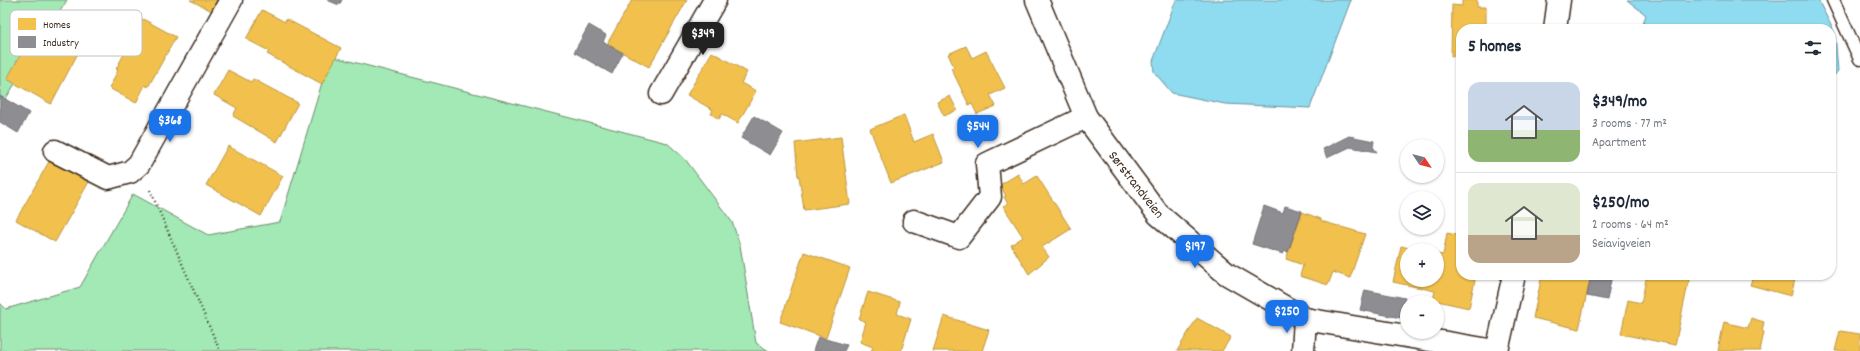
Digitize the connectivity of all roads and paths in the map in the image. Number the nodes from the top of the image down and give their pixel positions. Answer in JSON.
{"nodes":[{"id":1,"x":231,"y":0,"type":"edge"},
{"id":2,"x":715,"y":0,"type":"edge"},
{"id":3,"x":1036,"y":0,"type":"edge"},
{"id":4,"x":1559,"y":0,"type":"edge"},
{"id":5,"x":1833,"y":0,"type":"edge"},
{"id":6,"x":1556,"y":24,"type":"edge"},
{"id":7,"x":1860,"y":59,"type":"edge"},
{"id":8,"x":661,"y":94,"type":"dead end"},
{"id":9,"x":1086,"y":117,"type":"junction"},
{"id":10,"x":55,"y":151,"type":"dead end"},
{"id":11,"x":139,"y":164,"type":"junction"},
{"id":12,"x":914,"y":220,"type":"dead end"},
{"id":13,"x":1512,"y":280,"type":"edge"},
{"id":14,"x":1305,"y":319,"type":"junction"},
{"id":15,"x":220,"y":351,"type":"edge"},
{"id":16,"x":1303,"y":351,"type":"edge"},
{"id":17,"x":1491,"y":351,"type":"edge"}],
"edges":[{"from":1,"to":11,"type":"street"},
{"from":2,"to":8,"type":"street"},
{"from":3,"to":9,"type":"street","name":"Sørstrandveien"},
{"from":4,"to":6,"type":"street"},
{"from":5,"to":7,"type":"lane"},
{"from":9,"to":12,"type":"street"},
{"from":9,"to":14,"type":"street","name":"Sørstrandveien"},
{"from":10,"to":11,"type":"street"},
{"from":11,"to":15,"type":"path"},
{"from":13,"to":17,"type":"street"},
{"from":14,"to":16,"type":"street"},
{"from":14,"to":17,"type":"street","name":"Sørstrandveien"}]}
